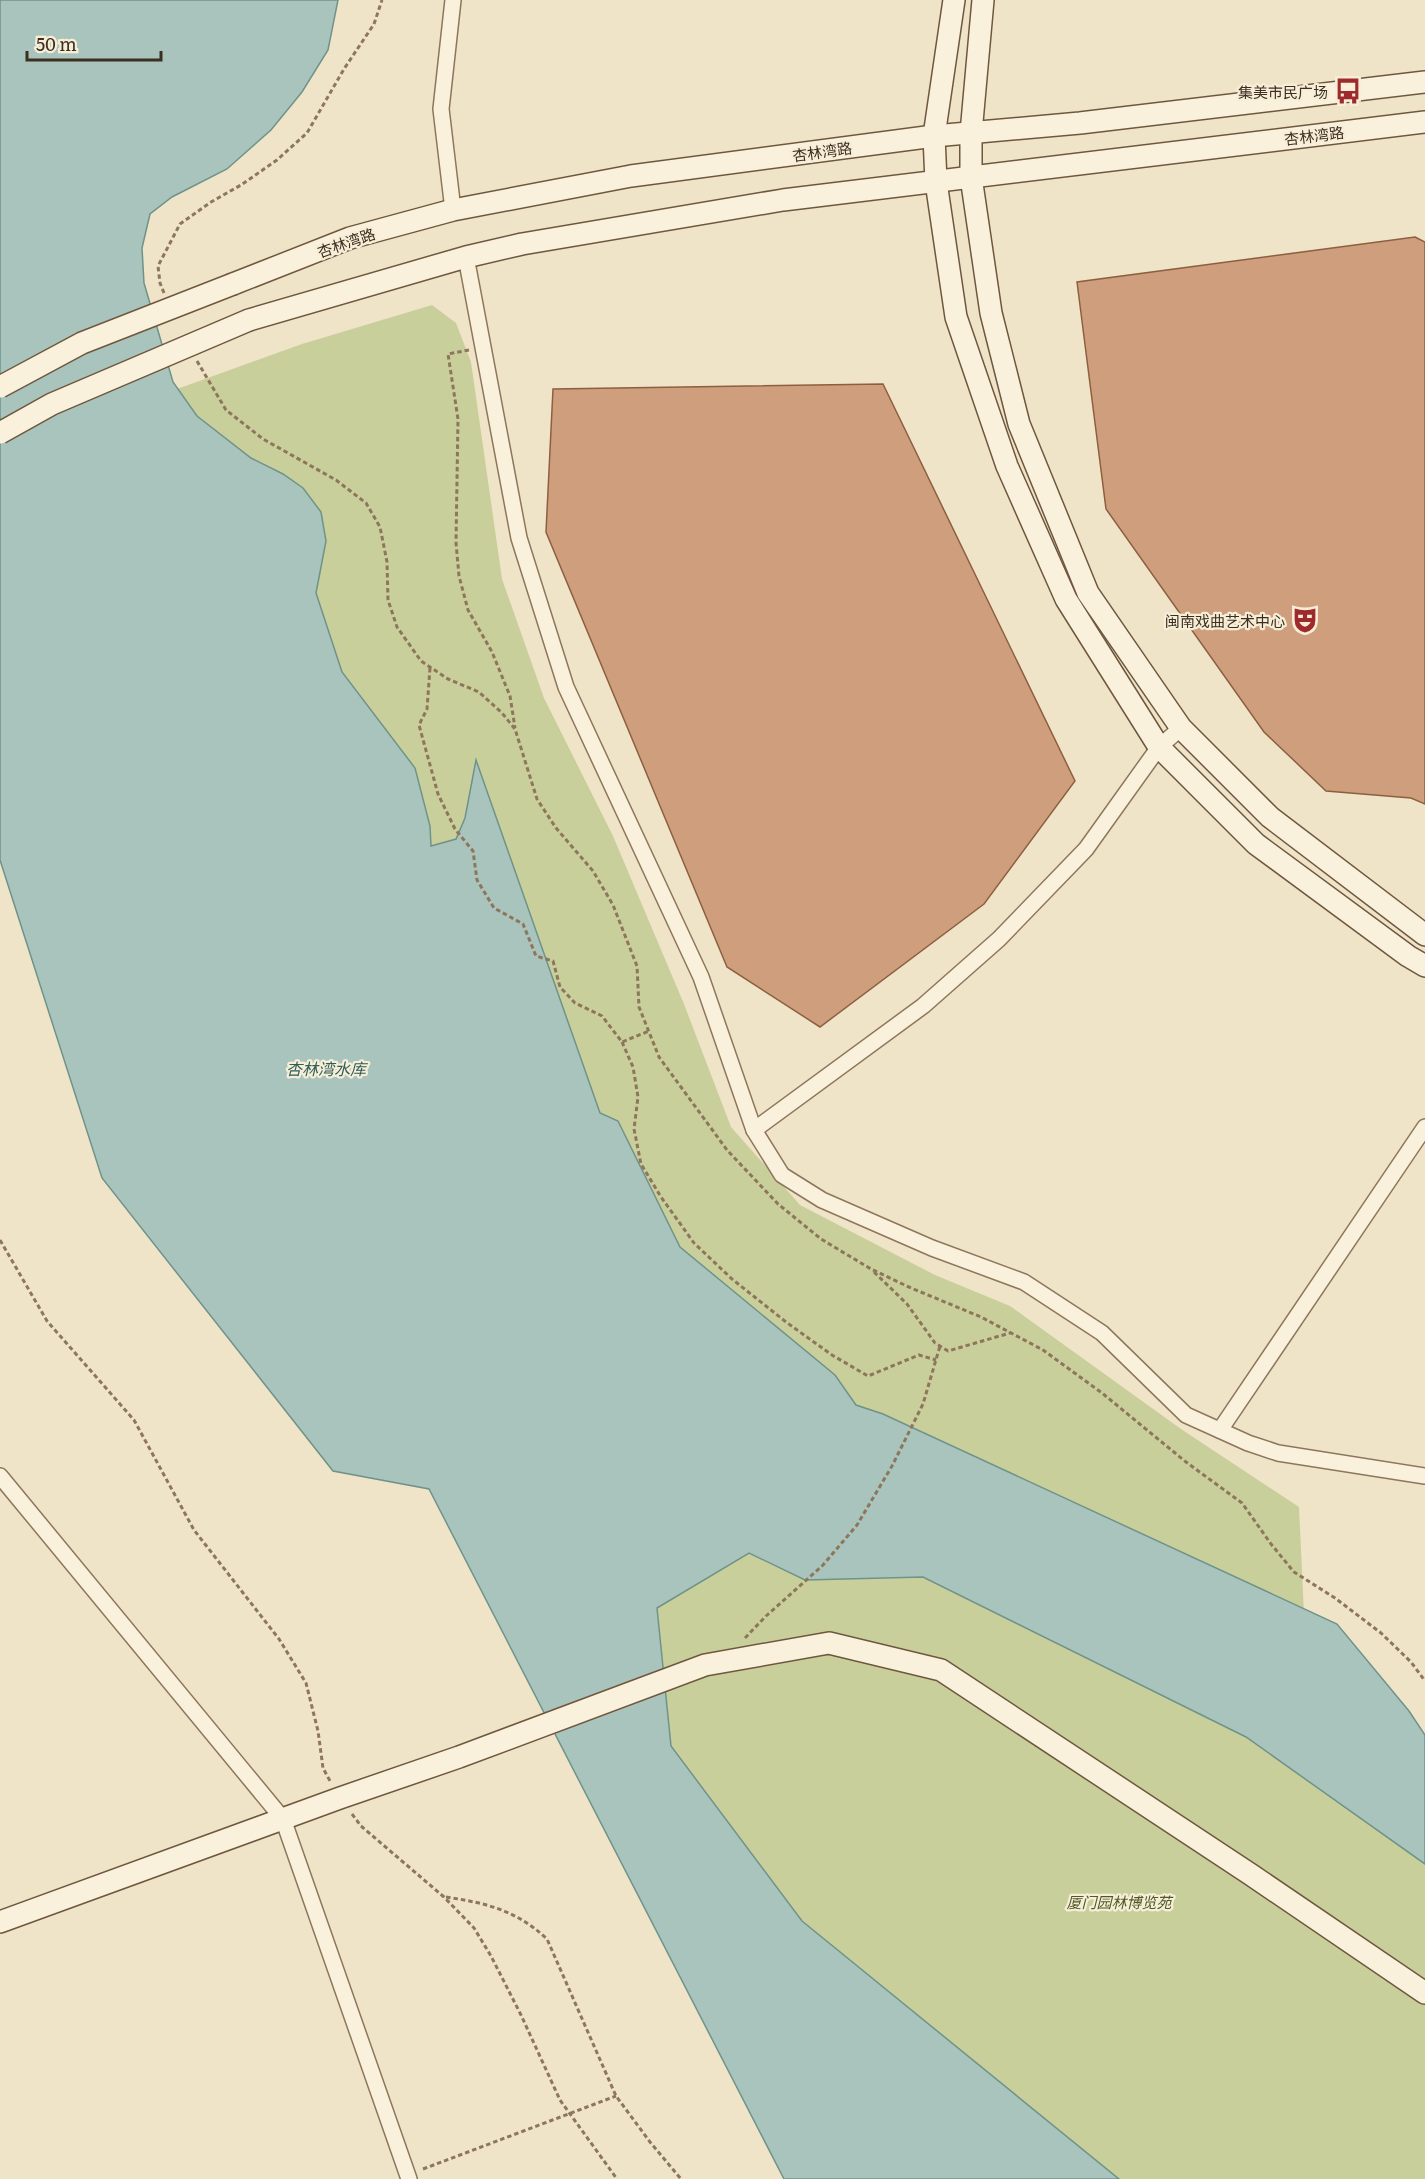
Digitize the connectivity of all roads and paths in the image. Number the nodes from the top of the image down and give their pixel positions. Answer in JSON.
{"nodes":[{"id":1,"x":453,"y":0,"type":"edge"},
{"id":2,"x":954,"y":0,"type":"edge"},
{"id":3,"x":983,"y":0,"type":"edge"},
{"id":4,"x":1425,"y":82,"type":"edge"},
{"id":5,"x":1425,"y":122,"type":"edge"},
{"id":6,"x":971,"y":133,"type":"junction"},
{"id":7,"x":934,"y":136,"type":"junction"},
{"id":8,"x":971,"y":177,"type":"junction"},
{"id":9,"x":936,"y":182,"type":"junction"},
{"id":10,"x":453,"y":210,"type":"junction"},
{"id":11,"x":466,"y":257,"type":"junction"},
{"id":12,"x":483,"y":348,"type":"junction"},
{"id":13,"x":0,"y":387,"type":"edge"},
{"id":14,"x":0,"y":433,"type":"edge"},
{"id":15,"x":430,"y":667,"type":"dead end"},
{"id":16,"x":1180,"y":728,"type":"junction"},
{"id":17,"x":515,"y":729,"type":"dead end"},
{"id":18,"x":1159,"y":747,"type":"junction"},
{"id":19,"x":1425,"y":935,"type":"edge"},
{"id":20,"x":1425,"y":966,"type":"edge"},
{"id":21,"x":649,"y":1031,"type":"dead end"},
{"id":22,"x":622,"y":1042,"type":"junction"},
{"id":23,"x":1425,"y":1127,"type":"edge"},
{"id":24,"x":754,"y":1130,"type":"junction"},
{"id":25,"x":0,"y":1240,"type":"edge"},
{"id":26,"x":871,"y":1269,"type":"dead end"},
{"id":27,"x":1011,"y":1333,"type":"dead end"},
{"id":28,"x":940,"y":1346,"type":"junction"},
{"id":29,"x":936,"y":1360,"type":"junction"},
{"id":30,"x":1220,"y":1430,"type":"junction"},
{"id":31,"x":0,"y":1476,"type":"edge"},
{"id":32,"x":1425,"y":1476,"type":"edge"},
{"id":33,"x":734,"y":1660,"type":"junction"},
{"id":34,"x":340,"y":1798,"type":"junction"},
{"id":35,"x":283,"y":1819,"type":"junction"},
{"id":36,"x":444,"y":1897,"type":"junction"},
{"id":37,"x":0,"y":1922,"type":"edge"},
{"id":38,"x":1425,"y":1994,"type":"edge"},
{"id":39,"x":616,"y":2096,"type":"junction"},
{"id":40,"x":570,"y":2113,"type":"junction"},
{"id":41,"x":408,"y":2177,"type":"edge"},
{"id":42,"x":617,"y":2179,"type":"edge"},
{"id":43,"x":681,"y":2179,"type":"edge"}],
"edges":[{"from":1,"to":10,"type":"street"},
{"from":2,"to":7,"type":"street"},
{"from":3,"to":6,"type":"street"},
{"from":4,"to":6,"type":"street","name":"杏林湾路"},
{"from":5,"to":8,"type":"street","name":"杏林湾路"},
{"from":6,"to":7,"type":"street","name":"杏林湾路"},
{"from":6,"to":8,"type":"street"},
{"from":7,"to":9,"type":"street"},
{"from":7,"to":10,"type":"street","name":"杏林湾路"},
{"from":8,"to":9,"type":"street","name":"杏林湾路"},
{"from":8,"to":16,"type":"street"},
{"from":9,"to":11,"type":"street","name":"杏林湾路"},
{"from":9,"to":18,"type":"street"},
{"from":10,"to":13,"type":"street","name":"杏林湾路","bridge":true},
{"from":11,"to":12,"type":"street"},
{"from":11,"to":14,"type":"street","name":"杏林湾路","bridge":true},
{"from":12,"to":17,"type":"path"},
{"from":12,"to":24,"type":"street"},
{"from":15,"to":22,"type":"path"},
{"from":16,"to":18,"type":"street"},
{"from":16,"to":19,"type":"street"},
{"from":18,"to":20,"type":"street"},
{"from":18,"to":24,"type":"street"},
{"from":21,"to":22,"type":"path"},
{"from":22,"to":29,"type":"path"},
{"from":23,"to":30,"type":"street"},
{"from":24,"to":30,"type":"street"},
{"from":25,"to":34,"type":"path"},
{"from":26,"to":28,"type":"path"},
{"from":27,"to":28,"type":"path"},
{"from":28,"to":29,"type":"path"},
{"from":29,"to":33,"type":"path"},
{"from":30,"to":32,"type":"street"},
{"from":31,"to":35,"type":"street"},
{"from":33,"to":34,"type":"street"},
{"from":33,"to":38,"type":"street"},
{"from":34,"to":35,"type":"street"},
{"from":34,"to":36,"type":"path"},
{"from":35,"to":37,"type":"street"},
{"from":35,"to":41,"type":"street"},
{"from":36,"to":39,"type":"path"},
{"from":36,"to":40,"type":"path"},
{"from":39,"to":40,"type":"path"},
{"from":39,"to":43,"type":"path"},
{"from":40,"to":41,"type":"path"},
{"from":40,"to":42,"type":"path"}]}
